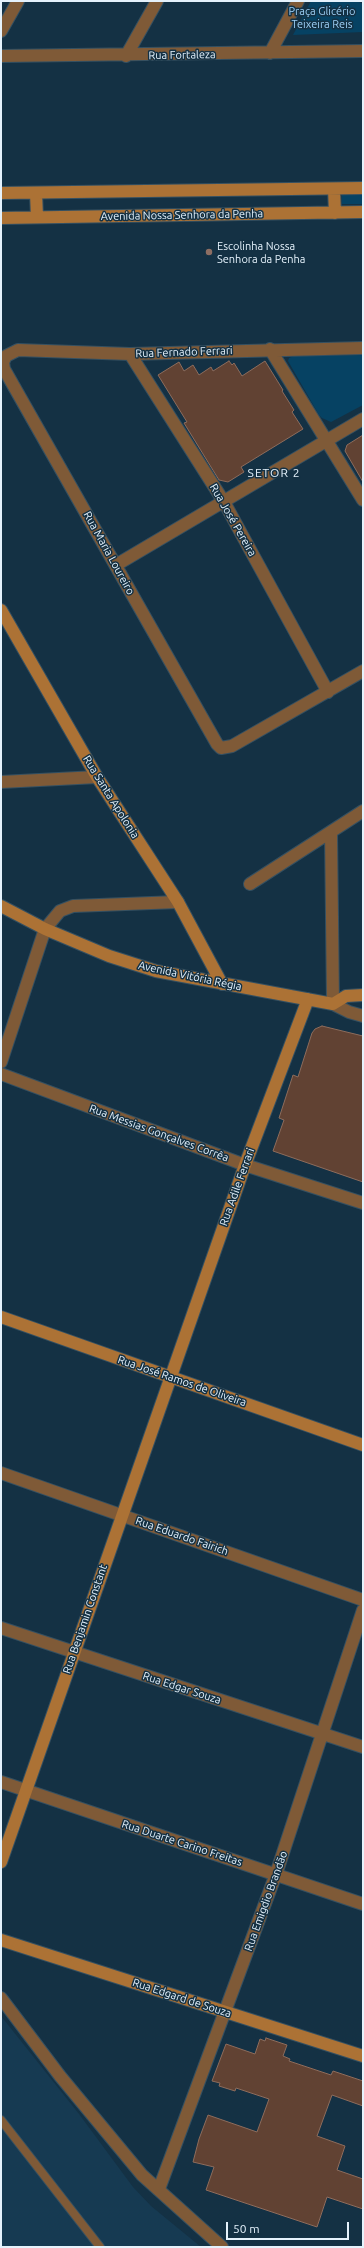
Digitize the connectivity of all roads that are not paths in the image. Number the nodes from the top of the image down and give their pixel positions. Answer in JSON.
{"nodes":[{"id":1,"x":18,"y":1,"type":"edge"},
{"id":2,"x":157,"y":1,"type":"edge"},
{"id":3,"x":298,"y":1,"type":"edge"},
{"id":4,"x":1,"y":31,"type":"edge"},
{"id":5,"x":363,"y":51,"type":"edge"},
{"id":6,"x":270,"y":53,"type":"junction"},
{"id":7,"x":1,"y":56,"type":"edge"},
{"id":8,"x":126,"y":56,"type":"junction"},
{"id":9,"x":363,"y":188,"type":"edge"},
{"id":10,"x":334,"y":189,"type":"junction"},
{"id":11,"x":1,"y":193,"type":"edge"},
{"id":12,"x":36,"y":193,"type":"junction"},
{"id":13,"x":363,"y":212,"type":"edge"},
{"id":14,"x":335,"y":213,"type":"junction"},
{"id":15,"x":37,"y":217,"type":"junction"},
{"id":16,"x":1,"y":218,"type":"edge"},
{"id":17,"x":363,"y":348,"type":"edge"},
{"id":18,"x":270,"y":349,"type":"junction"},
{"id":19,"x":130,"y":354,"type":"junction"},
{"id":20,"x":6,"y":356,"type":"joint"},
{"id":21,"x":363,"y":418,"type":"edge"},
{"id":22,"x":326,"y":440,"type":"junction"},
{"id":23,"x":363,"y":500,"type":"edge"},
{"id":24,"x":224,"y":502,"type":"junction"},
{"id":25,"x":116,"y":565,"type":"junction"},
{"id":26,"x":1,"y":610,"type":"edge"},
{"id":27,"x":363,"y":671,"type":"edge"},
{"id":28,"x":328,"y":692,"type":"junction"},
{"id":29,"x":97,"y":777,"type":"junction"},
{"id":30,"x":1,"y":782,"type":"edge"},
{"id":31,"x":363,"y":811,"type":"edge"},
{"id":32,"x":331,"y":832,"type":"junction"},
{"id":33,"x":250,"y":884,"type":"dead end"},
{"id":34,"x":178,"y":902,"type":"junction"},
{"id":35,"x":1,"y":906,"type":"edge"},
{"id":36,"x":45,"y":929,"type":"junction"},
{"id":37,"x":222,"y":984,"type":"junction"},
{"id":38,"x":363,"y":995,"type":"edge"},
{"id":39,"x":308,"y":999,"type":"junction"},
{"id":40,"x":333,"y":1004,"type":"junction"},
{"id":41,"x":363,"y":1016,"type":"edge"},
{"id":42,"x":1,"y":1062,"type":"edge"},
{"id":43,"x":1,"y":1074,"type":"edge"},
{"id":44,"x":245,"y":1165,"type":"junction"},
{"id":45,"x":363,"y":1203,"type":"edge"},
{"id":46,"x":1,"y":1317,"type":"edge"},
{"id":47,"x":171,"y":1377,"type":"junction"},
{"id":48,"x":363,"y":1445,"type":"edge"},
{"id":49,"x":1,"y":1473,"type":"edge"},
{"id":50,"x":121,"y":1514,"type":"junction"},
{"id":51,"x":363,"y":1600,"type":"edge"},
{"id":52,"x":363,"y":1610,"type":"edge"},
{"id":53,"x":1,"y":1628,"type":"edge"},
{"id":54,"x":73,"y":1653,"type":"junction"},
{"id":55,"x":322,"y":1733,"type":"junction"},
{"id":56,"x":363,"y":1747,"type":"edge"},
{"id":57,"x":1,"y":1782,"type":"edge"},
{"id":58,"x":27,"y":1791,"type":"junction"},
{"id":59,"x":1,"y":1862,"type":"edge"},
{"id":60,"x":276,"y":1874,"type":"junction"},
{"id":61,"x":363,"y":1904,"type":"edge"},
{"id":62,"x":1,"y":1940,"type":"edge"},
{"id":63,"x":1,"y":1998,"type":"edge"},
{"id":64,"x":225,"y":2012,"type":"junction"},
{"id":65,"x":363,"y":2056,"type":"edge"},
{"id":66,"x":1,"y":2120,"type":"edge"},
{"id":67,"x":159,"y":2188,"type":"junction"},
{"id":68,"x":100,"y":2247,"type":"edge"},
{"id":69,"x":222,"y":2247,"type":"edge"}],
"edges":[{"from":1,"to":4,"type":"street"},
{"from":2,"to":8,"type":"street"},
{"from":3,"to":6,"type":"street"},
{"from":5,"to":6,"type":"street","name":"Rua Fortaleza"},
{"from":6,"to":8,"type":"street","name":"Rua Fortaleza"},
{"from":7,"to":8,"type":"street","name":"Rua Fortaleza"},
{"from":9,"to":10,"type":"street"},
{"from":10,"to":12,"type":"street"},
{"from":10,"to":14,"type":"street"},
{"from":11,"to":12,"type":"street"},
{"from":12,"to":15,"type":"street"},
{"from":13,"to":14,"type":"street","name":"Avenida Nossa Senhora da Penha"},
{"from":14,"to":15,"type":"street","name":"Avenida Nossa Senhora da Penha"},
{"from":15,"to":16,"type":"street","name":"Avenida Nossa Senhora da Penha"},
{"from":17,"to":18,"type":"street","name":"Rua Fernado Ferrari"},
{"from":18,"to":19,"type":"street","name":"Rua Fernado Ferrari"},
{"from":18,"to":22,"type":"street"},
{"from":19,"to":20,"type":"street","name":"Rua Fernado Ferrari"},
{"from":19,"to":24,"type":"street","name":"Rua José Pereira"},
{"from":20,"to":25,"type":"street","name":"Rua Maria Loureiro"},
{"from":21,"to":22,"type":"street"},
{"from":22,"to":23,"type":"street"},
{"from":22,"to":24,"type":"street"},
{"from":24,"to":25,"type":"street"},
{"from":24,"to":28,"type":"street","name":"Rua José Pereira"},
{"from":25,"to":28,"type":"street","name":"Rua Maria Loureiro"},
{"from":26,"to":29,"type":"street","name":"Rua Santa Apolonia"},
{"from":27,"to":28,"type":"street"},
{"from":29,"to":30,"type":"street"},
{"from":29,"to":34,"type":"street","name":"Rua Santa Apolonia"},
{"from":31,"to":32,"type":"street"},
{"from":32,"to":33,"type":"street"},
{"from":32,"to":40,"type":"street"},
{"from":34,"to":36,"type":"street"},
{"from":34,"to":37,"type":"street","name":"Rua Santa Apolonia"},
{"from":35,"to":36,"type":"street","name":"Avenida Vitória Régia"},
{"from":36,"to":37,"type":"street","name":"Avenida Vitória Régia"},
{"from":36,"to":42,"type":"street"},
{"from":37,"to":39,"type":"street","name":"Avenida Vitória Régia"},
{"from":38,"to":40,"type":"street"},
{"from":39,"to":40,"type":"street","name":"Avenida Vitória Régia"},
{"from":39,"to":44,"type":"street","name":"Rua Adile Ferrari"},
{"from":40,"to":41,"type":"street"},
{"from":43,"to":44,"type":"street","name":"Rua Messias Gonçalves Corrêa"},
{"from":44,"to":45,"type":"street","name":"Rua Messias Gonçalves Corrêa"},
{"from":44,"to":47,"type":"street","name":"Rua Adile Ferrari"},
{"from":46,"to":47,"type":"street","name":"Rua José Ramos de Oliveira"},
{"from":47,"to":48,"type":"street","name":"Rua José Ramos de Oliveira"},
{"from":47,"to":50,"type":"street","name":"Rua Benjamin Constant"},
{"from":49,"to":50,"type":"street","name":"Rua Eduardo Fairich"},
{"from":50,"to":51,"type":"street","name":"Rua Eduardo Fairich"},
{"from":50,"to":54,"type":"street","name":"Rua Benjamin Constant"},
{"from":52,"to":55,"type":"street","name":"Rua Emigdio Brandão"},
{"from":53,"to":54,"type":"street","name":"Rua Edgar Souza"},
{"from":54,"to":55,"type":"street","name":"Rua Edgar Souza"},
{"from":54,"to":58,"type":"street","name":"Rua Benjamin Constant"},
{"from":55,"to":56,"type":"street","name":"Rua Edgar Souza"},
{"from":55,"to":60,"type":"street","name":"Rua Emigdio Brandão"},
{"from":57,"to":58,"type":"street","name":"Rua Duarte Carino Freitas"},
{"from":58,"to":59,"type":"street","name":"Rua Benjamin Constant"},
{"from":58,"to":60,"type":"street","name":"Rua Duarte Carino Freitas"},
{"from":60,"to":61,"type":"street","name":"Rua Duarte Carino Freitas"},
{"from":60,"to":64,"type":"street","name":"Rua Emigdio Brandão"},
{"from":62,"to":64,"type":"street","name":"Rua Edgard de Souza"},
{"from":63,"to":67,"type":"street"},
{"from":64,"to":65,"type":"street","name":"Rua Edgard de Souza"},
{"from":64,"to":67,"type":"street","name":"Rua Emigdio Brandão"},
{"from":66,"to":68,"type":"lane"},
{"from":67,"to":69,"type":"street"}]}
